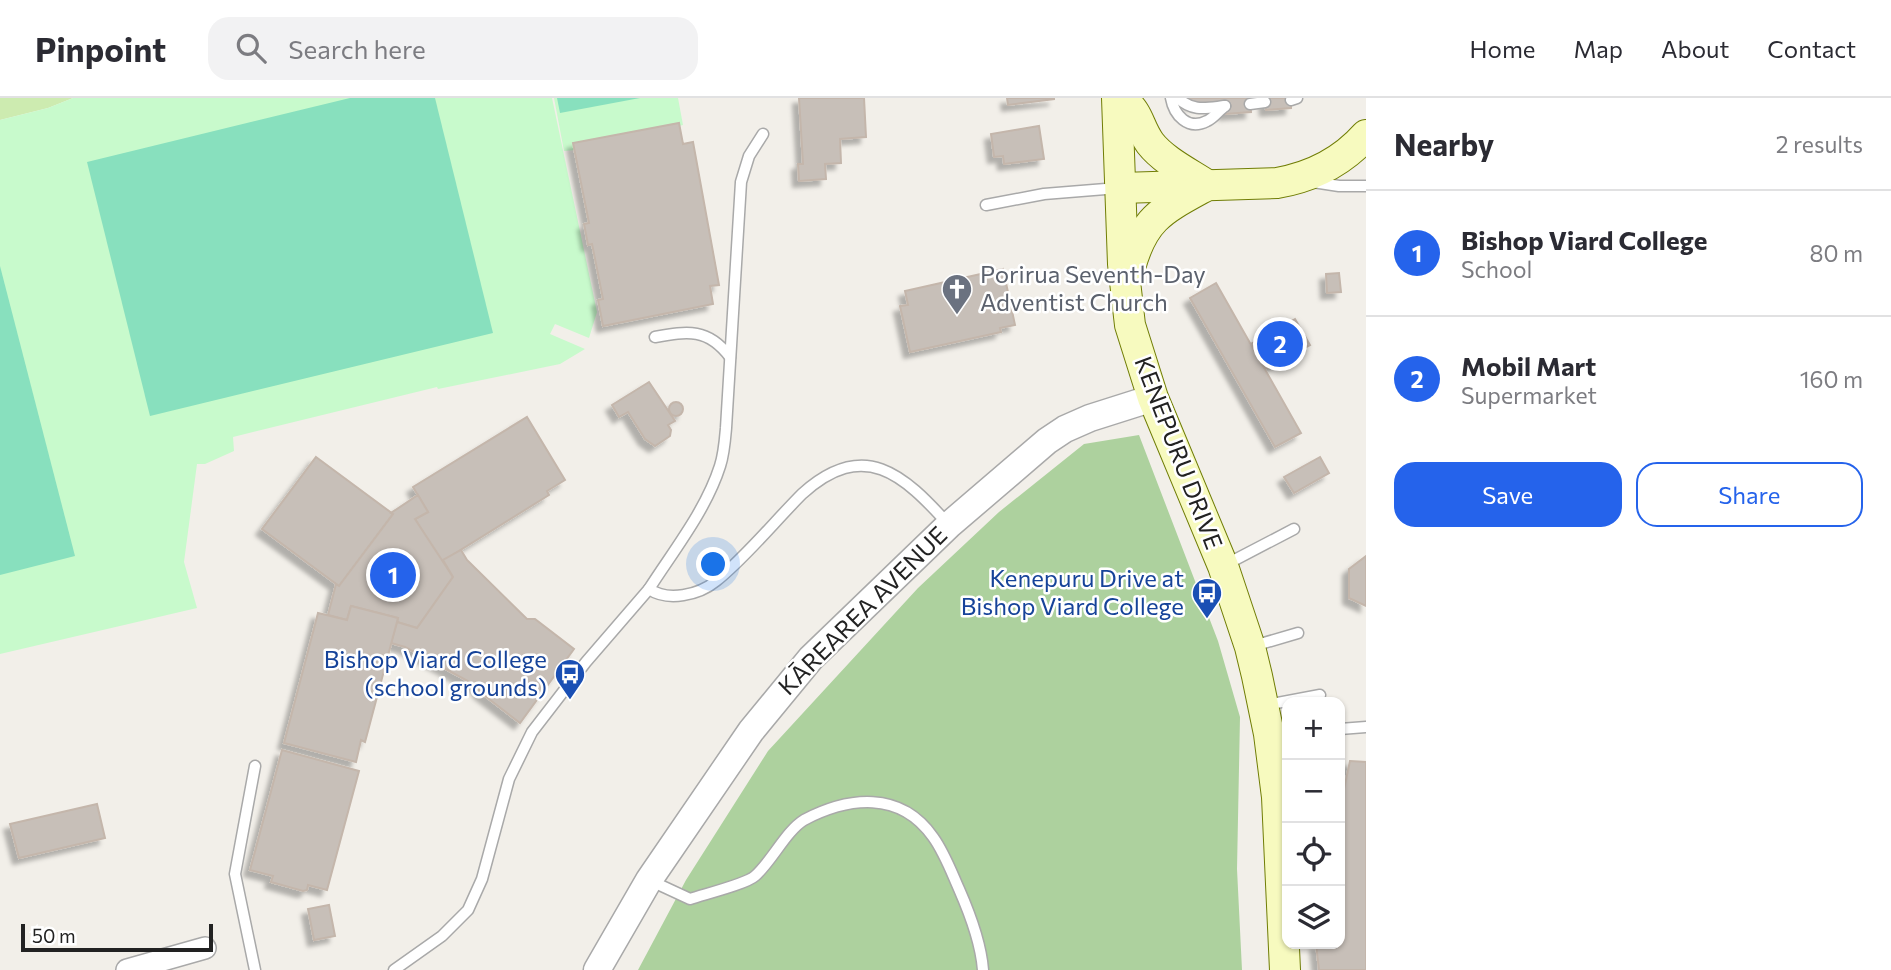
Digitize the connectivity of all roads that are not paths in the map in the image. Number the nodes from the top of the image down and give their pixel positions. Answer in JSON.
{"nodes":[{"id":1,"x":1119,"y":98,"type":"edge"},
{"id":2,"x":1171,"y":98,"type":"edge"},
{"id":3,"x":1178,"y":98,"type":"edge"},
{"id":4,"x":1265,"y":102,"type":"dead end"},
{"id":5,"x":1250,"y":104,"type":"dead end"},
{"id":6,"x":763,"y":134,"type":"dead end"},
{"id":7,"x":1366,"y":135,"type":"edge"},
{"id":8,"x":1298,"y":180,"type":"junction"},
{"id":9,"x":1208,"y":186,"type":"junction"},
{"id":10,"x":1366,"y":186,"type":"edge"},
{"id":11,"x":1121,"y":188,"type":"junction"},
{"id":12,"x":986,"y":205,"type":"dead end"},
{"id":13,"x":1125,"y":287,"type":"junction"},
{"id":14,"x":655,"y":337,"type":"dead end"},
{"id":15,"x":730,"y":357,"type":"junction"},
{"id":16,"x":1153,"y":398,"type":"junction"},
{"id":17,"x":948,"y":525,"type":"junction"},
{"id":18,"x":1294,"y":529,"type":"dead end"},
{"id":19,"x":1223,"y":566,"type":"junction"},
{"id":20,"x":649,"y":589,"type":"junction"},
{"id":21,"x":1298,"y":633,"type":"dead end"},
{"id":22,"x":1250,"y":647,"type":"junction"},
{"id":23,"x":1321,"y":695,"type":"dead end"},
{"id":24,"x":1270,"y":724,"type":"junction"},
{"id":25,"x":1366,"y":727,"type":"edge"},
{"id":26,"x":1345,"y":729,"type":"edge"},
{"id":27,"x":255,"y":766,"type":"dead end"},
{"id":28,"x":649,"y":880,"type":"junction"},
{"id":29,"x":205,"y":947,"type":"dead end"},
{"id":30,"x":127,"y":970,"type":"edge"},
{"id":31,"x":255,"y":970,"type":"edge"},
{"id":32,"x":394,"y":970,"type":"edge"},
{"id":33,"x":597,"y":970,"type":"edge"},
{"id":34,"x":983,"y":970,"type":"edge"},
{"id":35,"x":1285,"y":970,"type":"edge"}],
"edges":[{"from":1,"to":9,"type":"main road"},
{"from":1,"to":11,"type":"main road","name":"KENEPURU DRIVE"},
{"from":2,"to":3,"type":"lane"},
{"from":4,"to":5,"type":"lane"},
{"from":6,"to":15,"type":"lane"},
{"from":7,"to":8,"type":"main road"},
{"from":8,"to":9,"type":"main road"},
{"from":8,"to":10,"type":"lane"},
{"from":9,"to":11,"type":"main road"},
{"from":9,"to":13,"type":"main road"},
{"from":11,"to":12,"type":"lane"},
{"from":11,"to":13,"type":"main road","name":"KENEPURU DRIVE"},
{"from":13,"to":16,"type":"main road","name":"KENEPURU DRIVE"},
{"from":14,"to":15,"type":"lane"},
{"from":15,"to":20,"type":"lane"},
{"from":16,"to":17,"type":"street","name":"KĀREAREA AVENUE"},
{"from":16,"to":19,"type":"main road","name":"KENEPURU DRIVE"},
{"from":17,"to":20,"type":"lane"},
{"from":17,"to":28,"type":"street","name":"KĀREAREA AVENUE"},
{"from":18,"to":19,"type":"lane"},
{"from":19,"to":22,"type":"main road","name":"KENEPURU DRIVE"},
{"from":20,"to":32,"type":"lane"},
{"from":21,"to":22,"type":"lane"},
{"from":22,"to":24,"type":"main road","name":"KENEPURU DRIVE"},
{"from":23,"to":24,"type":"lane"},
{"from":24,"to":35,"type":"main road","name":"KENEPURU DRIVE"},
{"from":25,"to":26,"type":"lane"},
{"from":27,"to":31,"type":"lane"},
{"from":28,"to":33,"type":"street","name":"KĀREAREA AVENUE"},
{"from":28,"to":34,"type":"lane"},
{"from":29,"to":30,"type":"street"}]}
